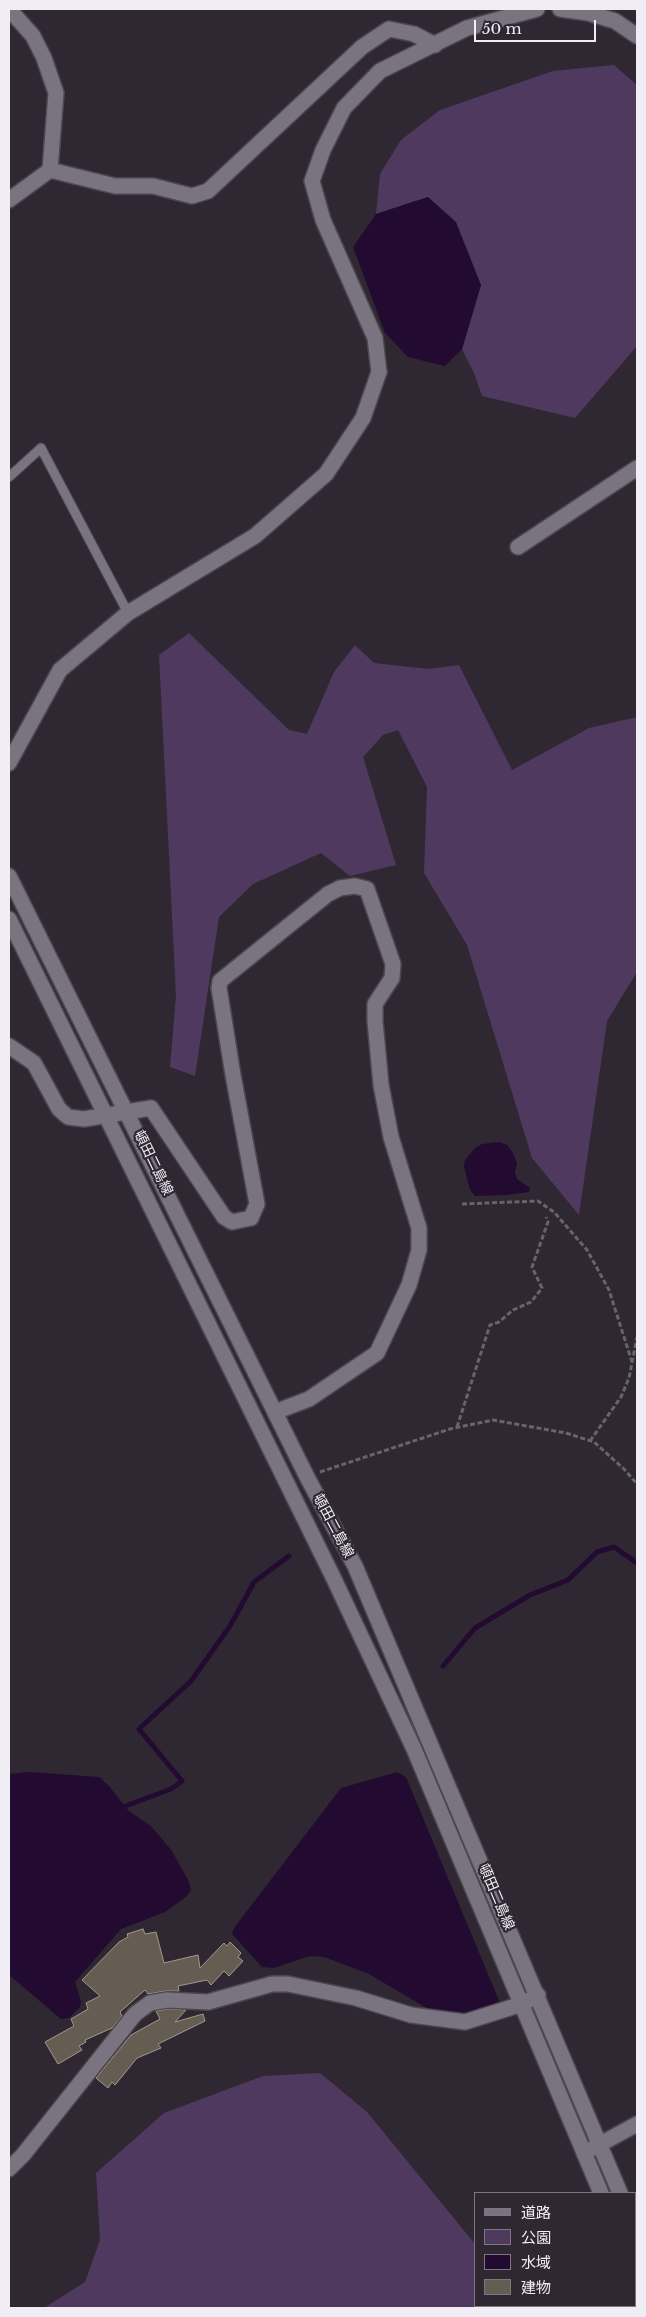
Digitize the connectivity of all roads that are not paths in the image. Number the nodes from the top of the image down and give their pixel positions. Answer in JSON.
{"nodes":[{"id":1,"x":9,"y":9,"type":"edge"},
{"id":2,"x":537,"y":9,"type":"edge"},
{"id":3,"x":560,"y":9,"type":"edge"},
{"id":4,"x":637,"y":36,"type":"edge"},
{"id":5,"x":435,"y":45,"type":"junction"},
{"id":6,"x":50,"y":170,"type":"junction"},
{"id":7,"x":9,"y":200,"type":"edge"},
{"id":8,"x":637,"y":468,"type":"edge"},
{"id":9,"x":9,"y":477,"type":"edge"},
{"id":10,"x":518,"y":548,"type":"dead end"},
{"id":11,"x":128,"y":614,"type":"junction"},
{"id":12,"x":9,"y":763,"type":"edge"},
{"id":13,"x":9,"y":876,"type":"edge"},
{"id":14,"x":9,"y":919,"type":"edge"},
{"id":15,"x":9,"y":1046,"type":"edge"},
{"id":16,"x":128,"y":1113,"type":"junction"},
{"id":17,"x":107,"y":1114,"type":"junction"},
{"id":18,"x":275,"y":1412,"type":"junction"},
{"id":19,"x":538,"y":1995,"type":"junction"},
{"id":20,"x":522,"y":2004,"type":"junction"},
{"id":21,"x":637,"y":2124,"type":"edge"},
{"id":22,"x":600,"y":2145,"type":"junction"},
{"id":23,"x":584,"y":2153,"type":"junction"},
{"id":24,"x":9,"y":2169,"type":"edge"},
{"id":25,"x":601,"y":2192,"type":"edge"},
{"id":26,"x":620,"y":2192,"type":"edge"}],
"edges":[{"from":1,"to":6,"type":"street"},
{"from":2,"to":5,"type":"street"},
{"from":3,"to":4,"type":"street"},
{"from":5,"to":6,"type":"street"},
{"from":5,"to":11,"type":"street"},
{"from":6,"to":7,"type":"street"},
{"from":8,"to":10,"type":"street"},
{"from":9,"to":11,"type":"lane"},
{"from":11,"to":12,"type":"street"},
{"from":13,"to":16,"type":"street","name":"頓田二島線"},
{"from":14,"to":17,"type":"street","name":"頓田二島線"},
{"from":15,"to":17,"type":"street"},
{"from":16,"to":17,"type":"street"},
{"from":16,"to":18,"type":"street","name":"頓田二島線"},
{"from":16,"to":18,"type":"street"},
{"from":17,"to":20,"type":"street","name":"頓田二島線"},
{"from":18,"to":19,"type":"street","name":"頓田二島線"},
{"from":19,"to":20,"type":"street"},
{"from":19,"to":22,"type":"street","name":"頓田二島線"},
{"from":20,"to":23,"type":"street","name":"頓田二島線"},
{"from":20,"to":24,"type":"street"},
{"from":21,"to":22,"type":"street"},
{"from":22,"to":23,"type":"street"},
{"from":22,"to":26,"type":"street","name":"頓田二島線"},
{"from":23,"to":25,"type":"street","name":"頓田二島線"}]}
